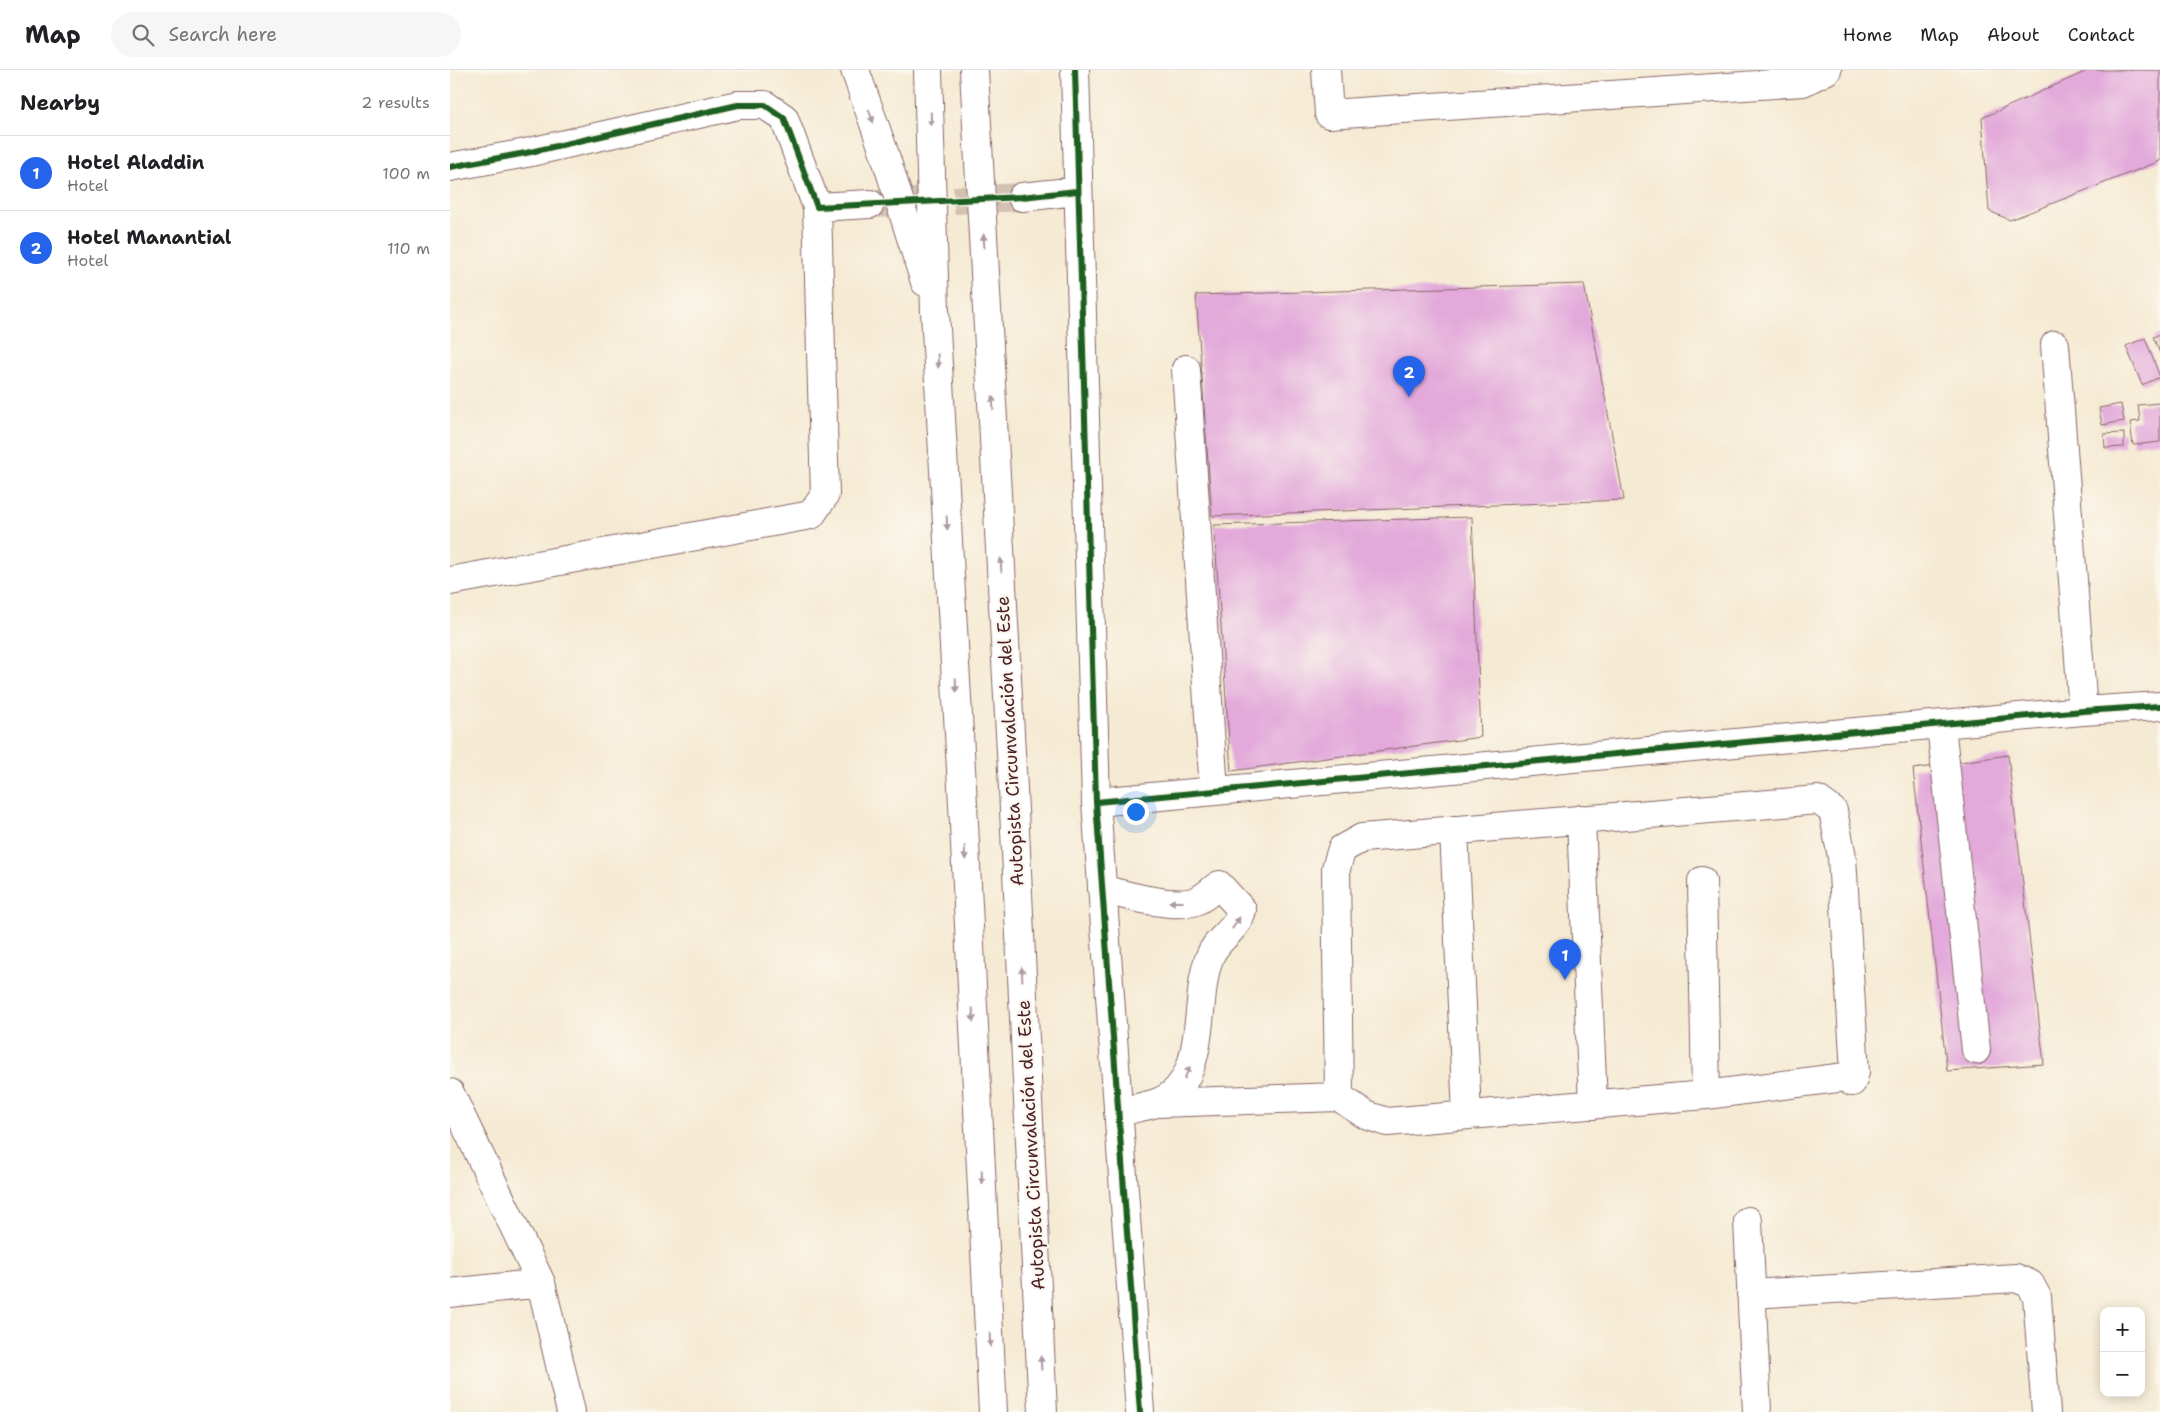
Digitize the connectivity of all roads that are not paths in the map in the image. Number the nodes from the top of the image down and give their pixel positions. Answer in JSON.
{"nodes":[{"id":1,"x":855,"y":70,"type":"edge"},
{"id":2,"x":928,"y":70,"type":"edge"},
{"id":3,"x":974,"y":70,"type":"edge"},
{"id":4,"x":1075,"y":70,"type":"edge"},
{"id":5,"x":1326,"y":70,"type":"edge"},
{"id":6,"x":1827,"y":70,"type":"edge"},
{"id":7,"x":450,"y":167,"type":"edge"},
{"id":8,"x":1077,"y":191,"type":"junction"},
{"id":9,"x":1022,"y":197,"type":"tunnel mouth"},
{"id":10,"x":870,"y":204,"type":"tunnel mouth"},
{"id":11,"x":816,"y":207,"type":"junction"},
{"id":12,"x":935,"y":312,"type":"junction"},
{"id":13,"x":2055,"y":345,"type":"dead end"},
{"id":14,"x":1186,"y":370,"type":"dead end"},
{"id":15,"x":450,"y":581,"type":"edge"},
{"id":16,"x":2160,"y":706,"type":"edge"},
{"id":17,"x":2084,"y":711,"type":"junction"},
{"id":18,"x":1941,"y":725,"type":"junction"},
{"id":19,"x":1214,"y":791,"type":"junction"},
{"id":20,"x":1096,"y":802,"type":"junction"},
{"id":21,"x":1581,"y":819,"type":"junction"},
{"id":22,"x":1454,"y":830,"type":"junction"},
{"id":23,"x":1702,"y":881,"type":"dead end"},
{"id":24,"x":1102,"y":889,"type":"junction"},
{"id":25,"x":1976,"y":1050,"type":"dead end"},
{"id":26,"x":450,"y":1093,"type":"edge"},
{"id":27,"x":1706,"y":1095,"type":"junction"},
{"id":28,"x":1339,"y":1097,"type":"junction"},
{"id":29,"x":1157,"y":1103,"type":"junction"},
{"id":30,"x":1593,"y":1104,"type":"junction"},
{"id":31,"x":1118,"y":1112,"type":"junction"},
{"id":32,"x":1467,"y":1115,"type":"junction"},
{"id":33,"x":1748,"y":1221,"type":"dead end"},
{"id":34,"x":541,"y":1283,"type":"junction"},
{"id":35,"x":450,"y":1293,"type":"edge"},
{"id":36,"x":1751,"y":1294,"type":"junction"},
{"id":37,"x":571,"y":1412,"type":"edge"},
{"id":38,"x":993,"y":1412,"type":"edge"},
{"id":39,"x":1044,"y":1412,"type":"edge"},
{"id":40,"x":1140,"y":1412,"type":"edge"},
{"id":41,"x":1757,"y":1412,"type":"edge"},
{"id":42,"x":2046,"y":1412,"type":"edge"}],
"edges":[{"from":1,"to":12,"type":"main road","one_way":true},
{"from":2,"to":12,"type":"main road","one_way":true},
{"from":39,"to":3,"type":"main road","name":"Autopista Circunvalación del Este","one_way":true},
{"from":4,"to":8,"type":"main road"},
{"from":5,"to":6,"type":"main road"},
{"from":7,"to":11,"type":"main road"},
{"from":8,"to":9,"type":"main road"},
{"from":8,"to":20,"type":"main road"},
{"from":10,"to":11,"type":"main road"},
{"from":11,"to":15,"type":"main road"},
{"from":12,"to":38,"type":"main road","one_way":true},
{"from":13,"to":17,"type":"main road"},
{"from":14,"to":19,"type":"main road"},
{"from":16,"to":17,"type":"main road"},
{"from":17,"to":18,"type":"main road"},
{"from":18,"to":19,"type":"main road"},
{"from":18,"to":25,"type":"main road"},
{"from":19,"to":20,"type":"main road"},
{"from":20,"to":24,"type":"main road"},
{"from":21,"to":22,"type":"main road"},
{"from":21,"to":27,"type":"main road"},
{"from":21,"to":30,"type":"main road"},
{"from":22,"to":28,"type":"main road"},
{"from":22,"to":32,"type":"main road"},
{"from":23,"to":27,"type":"main road"},
{"from":29,"to":24,"type":"main road","one_way":true},
{"from":24,"to":31,"type":"main road"},
{"from":26,"to":34,"type":"main road"},
{"from":27,"to":30,"type":"main road"},
{"from":28,"to":29,"type":"main road"},
{"from":28,"to":32,"type":"main road"},
{"from":29,"to":31,"type":"main road"},
{"from":30,"to":32,"type":"main road"},
{"from":31,"to":40,"type":"main road"},
{"from":33,"to":36,"type":"main road"},
{"from":34,"to":35,"type":"main road"},
{"from":34,"to":37,"type":"main road"},
{"from":36,"to":41,"type":"main road"},
{"from":36,"to":42,"type":"main road"}]}
